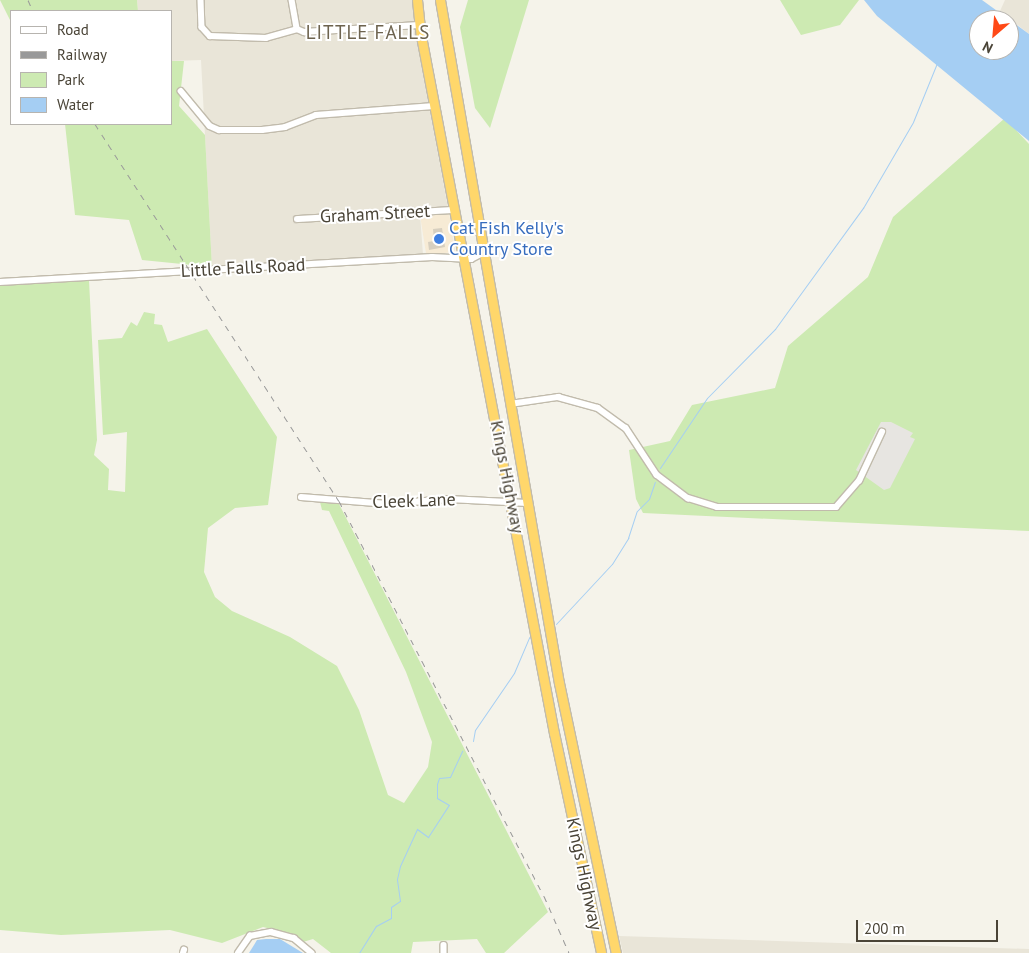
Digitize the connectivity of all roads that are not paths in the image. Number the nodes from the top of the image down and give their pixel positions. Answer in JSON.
{"nodes":[{"id":1,"x":201,"y":0,"type":"edge"},
{"id":2,"x":292,"y":0,"type":"edge"},
{"id":3,"x":417,"y":0,"type":"edge"},
{"id":4,"x":440,"y":0,"type":"edge"},
{"id":5,"x":419,"y":25,"type":"junction"},
{"id":6,"x":297,"y":29,"type":"junction"},
{"id":7,"x":181,"y":91,"type":"dead end"},
{"id":8,"x":434,"y":106,"type":"junction"},
{"id":9,"x":454,"y":210,"type":"junction"},
{"id":10,"x":297,"y":219,"type":"dead end"},
{"id":11,"x":483,"y":253,"type":"junction"},
{"id":12,"x":463,"y":258,"type":"junction"},
{"id":13,"x":0,"y":282,"type":"edge"},
{"id":14,"x":510,"y":404,"type":"junction"},
{"id":15,"x":882,"y":432,"type":"dead end"},
{"id":16,"x":301,"y":497,"type":"dead end"},
{"id":17,"x":527,"y":503,"type":"junction"},
{"id":18,"x":513,"y":504,"type":"junction"},
{"id":19,"x":585,"y":815,"type":"junction"},
{"id":20,"x":571,"y":817,"type":"junction"},
{"id":21,"x":444,"y":945,"type":"dead end"},
{"id":22,"x":238,"y":953,"type":"edge"},
{"id":23,"x":312,"y":953,"type":"edge"},
{"id":24,"x":444,"y":953,"type":"edge"},
{"id":25,"x":601,"y":953,"type":"edge"},
{"id":26,"x":616,"y":953,"type":"edge"}],
"edges":[{"from":1,"to":6,"type":"street"},
{"from":2,"to":6,"type":"street"},
{"from":3,"to":5,"type":"highway","name":"Kings Highway"},
{"from":4,"to":11,"type":"highway","name":"Kings Highway"},
{"from":5,"to":6,"type":"street"},
{"from":5,"to":8,"type":"highway","name":"Kings Highway"},
{"from":7,"to":8,"type":"street"},
{"from":8,"to":9,"type":"highway","name":"Kings Highway"},
{"from":9,"to":10,"type":"street","name":"Graham Street"},
{"from":9,"to":12,"type":"highway","name":"Kings Highway"},
{"from":11,"to":12,"type":"street","name":"Little Falls Road"},
{"from":11,"to":14,"type":"highway","name":"Kings Highway"},
{"from":12,"to":13,"type":"street","name":"Little Falls Road"},
{"from":12,"to":18,"type":"highway","name":"Kings Highway"},
{"from":14,"to":15,"type":"street"},
{"from":14,"to":17,"type":"highway","name":"Kings Highway"},
{"from":16,"to":18,"type":"street","name":"Cleek Lane"},
{"from":17,"to":18,"type":"street","name":"Cleek Lane"},
{"from":17,"to":19,"type":"highway","name":"Kings Highway"},
{"from":18,"to":20,"type":"highway","name":"Kings Highway"},
{"from":19,"to":20,"type":"highway"},
{"from":19,"to":26,"type":"highway","name":"Kings Highway"},
{"from":20,"to":25,"type":"highway","name":"Kings Highway"},
{"from":21,"to":24,"type":"street"},
{"from":22,"to":23,"type":"street"}]}
